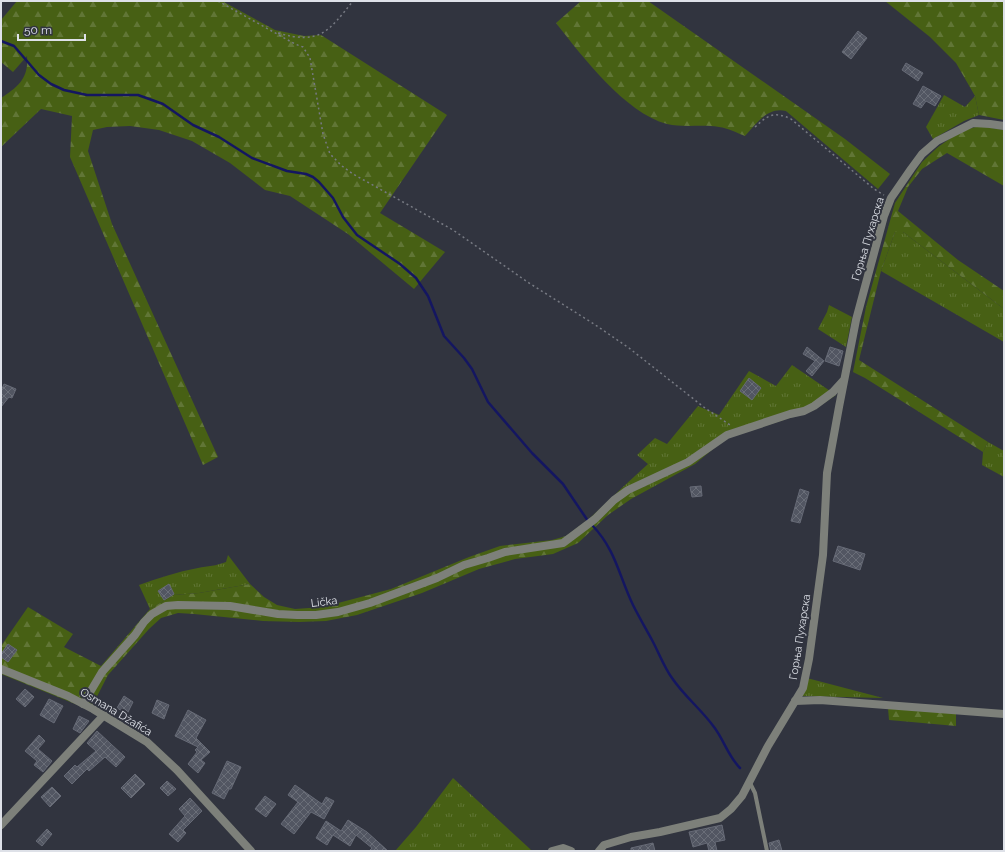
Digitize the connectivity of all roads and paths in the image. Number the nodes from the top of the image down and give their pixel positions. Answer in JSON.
{"nodes":[{"id":1,"x":218,"y":1,"type":"edge"},
{"id":2,"x":353,"y":1,"type":"edge"},
{"id":3,"x":274,"y":32,"type":"junction"},
{"id":4,"x":1004,"y":126,"type":"edge"},
{"id":5,"x":755,"y":127,"type":"dead end"},
{"id":6,"x":891,"y":198,"type":"junction"},
{"id":7,"x":844,"y":381,"type":"junction"},
{"id":8,"x":738,"y":431,"type":"junction"},
{"id":9,"x":1,"y":669,"type":"edge"},
{"id":10,"x":795,"y":701,"type":"junction"},
{"id":11,"x":83,"y":704,"type":"junction"},
{"id":12,"x":1004,"y":714,"type":"edge"},
{"id":13,"x":104,"y":715,"type":"junction"},
{"id":14,"x":749,"y":781,"type":"junction"},
{"id":15,"x":1,"y":825,"type":"edge"},
{"id":16,"x":251,"y":851,"type":"edge"},
{"id":17,"x":552,"y":851,"type":"edge"},
{"id":18,"x":571,"y":851,"type":"edge"},
{"id":19,"x":599,"y":851,"type":"edge"},
{"id":20,"x":767,"y":851,"type":"edge"}],
"edges":[{"from":1,"to":3,"type":"path"},
{"from":2,"to":3,"type":"path"},
{"from":3,"to":8,"type":"path"},
{"from":4,"to":6,"type":"street","name":"Горња Пухарска"},
{"from":5,"to":6,"type":"path"},
{"from":6,"to":7,"type":"street","name":"Горња Пухарска"},
{"from":7,"to":8,"type":"street"},
{"from":7,"to":10,"type":"street","name":"Горња Пухарска"},
{"from":8,"to":11,"type":"street","name":"Lička"},
{"from":9,"to":11,"type":"street","name":"Osmana Džafića"},
{"from":10,"to":12,"type":"street"},
{"from":10,"to":14,"type":"street","name":"Горња Пухарска"},
{"from":11,"to":13,"type":"street","name":"Osmana Džafića"},
{"from":13,"to":15,"type":"street"},
{"from":13,"to":16,"type":"street","name":"Osmana Džafića"},
{"from":14,"to":19,"type":"street","name":"Горња Пухарска"},
{"from":14,"to":20,"type":"lane"},
{"from":17,"to":18,"type":"street"}]}
